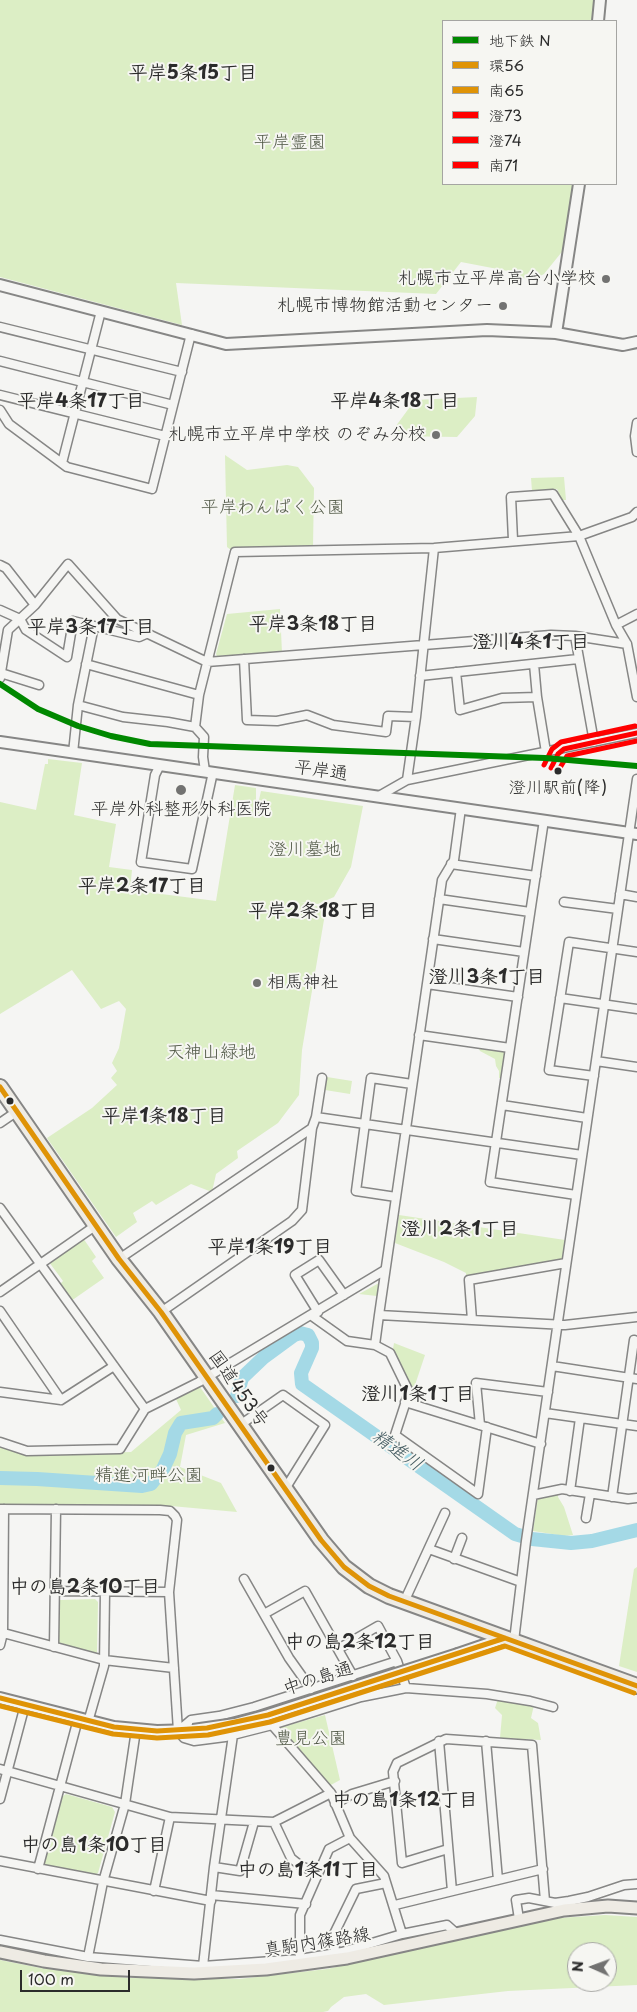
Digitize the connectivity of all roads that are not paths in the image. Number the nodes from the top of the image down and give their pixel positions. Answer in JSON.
{"nodes":[{"id":1,"x":600,"y":0,"type":"edge"},
{"id":2,"x":598,"y":20,"type":"edge"},
{"id":3,"x":579,"y":185,"type":"edge"},
{"id":4,"x":0,"y":285,"type":"edge"},
{"id":5,"x":101,"y":311,"type":"junction"},
{"id":6,"x":0,"y":327,"type":"edge"},
{"id":7,"x":556,"y":333,"type":"junction"},
{"id":8,"x":191,"y":334,"type":"junction"},
{"id":9,"x":637,"y":342,"type":"edge"},
{"id":10,"x":91,"y":350,"type":"junction"},
{"id":11,"x":0,"y":361,"type":"edge"},
{"id":12,"x":182,"y":372,"type":"junction"},
{"id":13,"x":83,"y":381,"type":"junction"},
{"id":14,"x":0,"y":395,"type":"edge"},
{"id":15,"x":174,"y":405,"type":"junction"},
{"id":16,"x":0,"y":410,"type":"edge"},
{"id":17,"x":75,"y":413,"type":"junction"},
{"id":18,"x":637,"y":423,"type":"edge"},
{"id":19,"x":165,"y":436,"type":"junction"},
{"id":20,"x":637,"y":452,"type":"edge"},
{"id":21,"x":62,"y":463,"type":"junction"},
{"id":22,"x":637,"y":512,"type":"edge"},
{"id":23,"x":579,"y":536,"type":"junction"},
{"id":24,"x":513,"y":540,"type":"junction"},
{"id":25,"x":434,"y":548,"type":"junction"},
{"id":26,"x":0,"y":565,"type":"edge"},
{"id":27,"x":35,"y":605,"type":"junction"},
{"id":28,"x":0,"y":610,"type":"edge"},
{"id":29,"x":637,"y":614,"type":"edge"},
{"id":30,"x":20,"y":619,"type":"junction"},
{"id":31,"x":94,"y":626,"type":"junction"},
{"id":32,"x":616,"y":626,"type":"junction"},
{"id":33,"x":148,"y":633,"type":"junction"},
{"id":34,"x":575,"y":636,"type":"junction"},
{"id":35,"x":627,"y":644,"type":"junction"},
{"id":36,"x":422,"y":646,"type":"junction"},
{"id":37,"x":244,"y":659,"type":"junction"},
{"id":38,"x":578,"y":659,"type":"junction"},
{"id":39,"x":207,"y":662,"type":"junction"},
{"id":40,"x":86,"y":664,"type":"junction"},
{"id":41,"x":534,"y":664,"type":"junction"},
{"id":42,"x":456,"y":672,"type":"junction"},
{"id":43,"x":1,"y":673,"type":"edge"},
{"id":44,"x":420,"y":676,"type":"junction"},
{"id":45,"x":0,"y":678,"type":"edge"},
{"id":46,"x":39,"y":685,"type":"dead end"},
{"id":47,"x":199,"y":695,"type":"junction"},
{"id":48,"x":537,"y":697,"type":"junction"},
{"id":49,"x":637,"y":697,"type":"edge"},
{"id":50,"x":78,"y":705,"type":"junction"},
{"id":51,"x":416,"y":717,"type":"junction"},
{"id":52,"x":195,"y":727,"type":"junction"},
{"id":53,"x":637,"y":733,"type":"edge"},
{"id":54,"x":0,"y":742,"type":"edge"},
{"id":55,"x":594,"y":742,"type":"junction"},
{"id":56,"x":546,"y":752,"type":"junction"},
{"id":57,"x":73,"y":753,"type":"junction"},
{"id":58,"x":160,"y":765,"type":"junction"},
{"id":59,"x":208,"y":772,"type":"junction"},
{"id":60,"x":637,"y":779,"type":"edge"},
{"id":61,"x":407,"y":780,"type":"junction"},
{"id":62,"x":379,"y":796,"type":"junction"},
{"id":63,"x":461,"y":808,"type":"junction"},
{"id":64,"x":544,"y":820,"type":"junction"},
{"id":65,"x":633,"y":833,"type":"edge"},
{"id":66,"x":451,"y":864,"type":"junction"},
{"id":67,"x":536,"y":876,"type":"junction"},
{"id":68,"x":620,"y":894,"type":"junction"},
{"id":69,"x":637,"y":897,"type":"edge"},
{"id":70,"x":439,"y":899,"type":"junction"},
{"id":71,"x":564,"y":902,"type":"dead end"},
{"id":72,"x":618,"y":909,"type":"junction"},
{"id":73,"x":530,"y":912,"type":"junction"},
{"id":74,"x":433,"y":939,"type":"junction"},
{"id":75,"x":612,"y":948,"type":"junction"},
{"id":76,"x":524,"y":952,"type":"junction"},
{"id":77,"x":637,"y":952,"type":"edge"},
{"id":78,"x":427,"y":984,"type":"junction"},
{"id":79,"x":518,"y":997,"type":"junction"},
{"id":80,"x":560,"y":998,"type":"junction"},
{"id":81,"x":604,"y":1004,"type":"junction"},
{"id":82,"x":637,"y":1009,"type":"edge"},
{"id":83,"x":419,"y":1035,"type":"junction"},
{"id":84,"x":510,"y":1048,"type":"junction"},
{"id":85,"x":596,"y":1061,"type":"junction"},
{"id":86,"x":637,"y":1067,"type":"edge"},
{"id":87,"x":594,"y":1076,"type":"junction"},
{"id":88,"x":322,"y":1078,"type":"dead end"},
{"id":89,"x":412,"y":1084,"type":"junction"},
{"id":90,"x":0,"y":1087,"type":"edge"},
{"id":91,"x":502,"y":1106,"type":"junction"},
{"id":92,"x":16,"y":1112,"type":"junction"},
{"id":93,"x":316,"y":1117,"type":"junction"},
{"id":94,"x":587,"y":1118,"type":"junction"},
{"id":95,"x":0,"y":1123,"type":"edge"},
{"id":96,"x":365,"y":1124,"type":"junction"},
{"id":97,"x":312,"y":1128,"type":"junction"},
{"id":98,"x":405,"y":1130,"type":"junction"},
{"id":99,"x":496,"y":1143,"type":"junction"},
{"id":100,"x":582,"y":1155,"type":"junction"},
{"id":101,"x":576,"y":1195,"type":"junction"},
{"id":102,"x":396,"y":1197,"type":"junction"},
{"id":103,"x":0,"y":1208,"type":"edge"},
{"id":104,"x":96,"y":1226,"type":"junction"},
{"id":105,"x":119,"y":1259,"type":"junction"},
{"id":106,"x":566,"y":1263,"type":"junction"},
{"id":107,"x":40,"y":1264,"type":"junction"},
{"id":108,"x":385,"y":1270,"type":"junction"},
{"id":109,"x":0,"y":1292,"type":"edge"},
{"id":110,"x":344,"y":1295,"type":"junction"},
{"id":111,"x":0,"y":1312,"type":"edge"},
{"id":112,"x":161,"y":1312,"type":"junction"},
{"id":113,"x":315,"y":1314,"type":"junction"},
{"id":114,"x":380,"y":1315,"type":"junction"},
{"id":115,"x":637,"y":1317,"type":"edge"},
{"id":116,"x":472,"y":1320,"type":"junction"},
{"id":117,"x":558,"y":1324,"type":"junction"},
{"id":118,"x":634,"y":1340,"type":"dead end"},
{"id":119,"x":375,"y":1345,"type":"junction"},
{"id":120,"x":114,"y":1366,"type":"junction"},
{"id":121,"x":552,"y":1366,"type":"junction"},
{"id":122,"x":207,"y":1377,"type":"junction"},
{"id":123,"x":633,"y":1378,"type":"edge"},
{"id":124,"x":0,"y":1392,"type":"edge"},
{"id":125,"x":548,"y":1392,"type":"junction"},
{"id":126,"x":60,"y":1400,"type":"junction"},
{"id":127,"x":405,"y":1402,"type":"junction"},
{"id":128,"x":145,"y":1409,"type":"junction"},
{"id":129,"x":545,"y":1413,"type":"junction"},
{"id":130,"x":580,"y":1418,"type":"junction"},
{"id":131,"x":622,"y":1424,"type":"junction"},
{"id":132,"x":240,"y":1425,"type":"junction"},
{"id":133,"x":483,"y":1426,"type":"junction"},
{"id":134,"x":637,"y":1426,"type":"edge"},
{"id":135,"x":0,"y":1442,"type":"edge"},
{"id":136,"x":540,"y":1444,"type":"junction"},
{"id":137,"x":285,"y":1489,"type":"junction"},
{"id":138,"x":570,"y":1490,"type":"junction"},
{"id":139,"x":590,"y":1494,"type":"junction"},
{"id":140,"x":533,"y":1495,"type":"junction"},
{"id":141,"x":612,"y":1497,"type":"junction"},
{"id":142,"x":637,"y":1498,"type":"edge"},
{"id":143,"x":2,"y":1509,"type":"edge"},
{"id":144,"x":56,"y":1509,"type":"junction"},
{"id":145,"x":444,"y":1513,"type":"dead end"},
{"id":146,"x":586,"y":1518,"type":"dead end"},
{"id":147,"x":462,"y":1538,"type":"dead end"},
{"id":148,"x":428,"y":1549,"type":"junction"},
{"id":149,"x":454,"y":1559,"type":"junction"},
{"id":150,"x":244,"y":1579,"type":"dead end"},
{"id":151,"x":521,"y":1582,"type":"junction"},
{"id":152,"x":56,"y":1591,"type":"junction"},
{"id":153,"x":105,"y":1592,"type":"junction"},
{"id":154,"x":169,"y":1592,"type":"junction"},
{"id":155,"x":404,"y":1602,"type":"junction"},
{"id":156,"x":264,"y":1614,"type":"junction"},
{"id":157,"x":2,"y":1632,"type":"edge"},
{"id":158,"x":509,"y":1640,"type":"junction"},
{"id":159,"x":0,"y":1645,"type":"edge"},
{"id":160,"x":54,"y":1647,"type":"junction"},
{"id":161,"x":338,"y":1650,"type":"junction"},
{"id":162,"x":104,"y":1660,"type":"junction"},
{"id":163,"x":397,"y":1661,"type":"junction"},
{"id":164,"x":174,"y":1668,"type":"junction"},
{"id":165,"x":353,"y":1676,"type":"junction"},
{"id":166,"x":637,"y":1686,"type":"edge"},
{"id":167,"x":406,"y":1688,"type":"junction"},
{"id":168,"x":311,"y":1689,"type":"junction"},
{"id":169,"x":0,"y":1698,"type":"edge"},
{"id":170,"x":25,"y":1705,"type":"junction"},
{"id":171,"x":553,"y":1707,"type":"dead end"},
{"id":172,"x":83,"y":1721,"type":"junction"},
{"id":173,"x":272,"y":1725,"type":"junction"},
{"id":174,"x":136,"y":1730,"type":"junction"},
{"id":175,"x":178,"y":1731,"type":"junction"},
{"id":176,"x":233,"y":1735,"type":"junction"},
{"id":177,"x":439,"y":1741,"type":"junction"},
{"id":178,"x":486,"y":1741,"type":"junction"},
{"id":179,"x":4,"y":1770,"type":"edge"},
{"id":180,"x":395,"y":1781,"type":"junction"},
{"id":181,"x":60,"y":1786,"type":"junction"},
{"id":182,"x":330,"y":1793,"type":"junction"},
{"id":183,"x":0,"y":1799,"type":"edge"},
{"id":184,"x":125,"y":1804,"type":"junction"},
{"id":185,"x":335,"y":1804,"type":"junction"},
{"id":186,"x":170,"y":1817,"type":"junction"},
{"id":187,"x":221,"y":1818,"type":"junction"},
{"id":188,"x":254,"y":1822,"type":"junction"},
{"id":189,"x":274,"y":1822,"type":"junction"},
{"id":190,"x":350,"y":1838,"type":"junction"},
{"id":191,"x":448,"y":1849,"type":"junction"},
{"id":192,"x":0,"y":1861,"type":"edge"},
{"id":193,"x":214,"y":1868,"type":"junction"},
{"id":194,"x":38,"y":1869,"type":"junction"},
{"id":195,"x":542,"y":1869,"type":"junction"},
{"id":196,"x":318,"y":1874,"type":"junction"},
{"id":197,"x":498,"y":1880,"type":"junction"},
{"id":198,"x":103,"y":1882,"type":"junction"},
{"id":199,"x":386,"y":1883,"type":"junction"},
{"id":200,"x":637,"y":1884,"type":"edge"},
{"id":201,"x":452,"y":1891,"type":"junction"},
{"id":202,"x":154,"y":1892,"type":"junction"},
{"id":203,"x":211,"y":1898,"type":"junction"},
{"id":204,"x":545,"y":1901,"type":"junction"},
{"id":205,"x":306,"y":1904,"type":"junction"},
{"id":206,"x":395,"y":1905,"type":"junction"},
{"id":207,"x":637,"y":1908,"type":"edge"},
{"id":208,"x":519,"y":1919,"type":"junction"},
{"id":209,"x":402,"y":1934,"type":"junction"},
{"id":210,"x":457,"y":1934,"type":"junction"},
{"id":211,"x":0,"y":1940,"type":"edge"},
{"id":212,"x":0,"y":1952,"type":"edge"},
{"id":213,"x":335,"y":1953,"type":"junction"},
{"id":214,"x":88,"y":1957,"type":"junction"},
{"id":215,"x":300,"y":1958,"type":"junction"},
{"id":216,"x":203,"y":1966,"type":"junction"}],
"edges":[{"from":1,"to":2,"type":"street"},
{"from":3,"to":7,"type":"street"},
{"from":4,"to":5,"type":"street"},
{"from":5,"to":8,"type":"street"},
{"from":5,"to":10,"type":"street"},
{"from":6,"to":10,"type":"street"},
{"from":7,"to":8,"type":"street"},
{"from":7,"to":9,"type":"street"},
{"from":8,"to":12,"type":"street"},
{"from":10,"to":12,"type":"street"},
{"from":10,"to":13,"type":"street"},
{"from":11,"to":13,"type":"street"},
{"from":12,"to":15,"type":"street"},
{"from":13,"to":15,"type":"street"},
{"from":13,"to":17,"type":"street"},
{"from":14,"to":17,"type":"street"},
{"from":15,"to":19,"type":"street"},
{"from":16,"to":21,"type":"street"},
{"from":17,"to":19,"type":"street"},
{"from":17,"to":21,"type":"street"},
{"from":18,"to":20,"type":"street"},
{"from":19,"to":21,"type":"street"},
{"from":22,"to":23,"type":"street"},
{"from":23,"to":24,"type":"street"},
{"from":23,"to":24,"type":"street"},
{"from":23,"to":32,"type":"street"},
{"from":24,"to":25,"type":"street"},
{"from":25,"to":36,"type":"street"},
{"from":25,"to":39,"type":"street"},
{"from":26,"to":27,"type":"street"},
{"from":27,"to":30,"type":"street"},
{"from":27,"to":33,"type":"street"},
{"from":28,"to":30,"type":"street"},
{"from":29,"to":32,"type":"street"},
{"from":30,"to":31,"type":"street"},
{"from":30,"to":43,"type":"street"},
{"from":31,"to":33,"type":"street"},
{"from":31,"to":40,"type":"street"},
{"from":32,"to":35,"type":"street"},
{"from":33,"to":39,"type":"street"},
{"from":34,"to":35,"type":"street"},
{"from":34,"to":36,"type":"street"},
{"from":34,"to":38,"type":"street"},
{"from":35,"to":49,"type":"street"},
{"from":36,"to":37,"type":"street"},
{"from":36,"to":44,"type":"street"},
{"from":37,"to":39,"type":"street"},
{"from":37,"to":51,"type":"street"},
{"from":38,"to":41,"type":"street"},
{"from":38,"to":55,"type":"street"},
{"from":39,"to":47,"type":"street"},
{"from":40,"to":47,"type":"street"},
{"from":40,"to":50,"type":"street"},
{"from":41,"to":42,"type":"street"},
{"from":41,"to":48,"type":"street"},
{"from":42,"to":44,"type":"street"},
{"from":42,"to":48,"type":"street"},
{"from":43,"to":45,"type":"street"},
{"from":43,"to":46,"type":"street"},
{"from":44,"to":51,"type":"street"},
{"from":47,"to":52,"type":"street"},
{"from":48,"to":56,"type":"street"},
{"from":50,"to":52,"type":"street"},
{"from":50,"to":57,"type":"street"},
{"from":51,"to":61,"type":"street"},
{"from":52,"to":59,"type":"street"},
{"from":53,"to":55,"type":"street"},
{"from":54,"to":57,"type":"street","name":"平岸通"},
{"from":55,"to":56,"type":"street"},
{"from":56,"to":61,"type":"street"},
{"from":57,"to":58,"type":"street","name":"平岸通"},
{"from":58,"to":59,"type":"street","name":"平岸通"},
{"from":58,"to":59,"type":"street"},
{"from":59,"to":62,"type":"street","name":"平岸通"},
{"from":60,"to":65,"type":"street"},
{"from":61,"to":62,"type":"street"},
{"from":62,"to":63,"type":"street","name":"平岸通"},
{"from":63,"to":64,"type":"street","name":"平岸通"},
{"from":63,"to":66,"type":"street"},
{"from":64,"to":65,"type":"street","name":"平岸通"},
{"from":64,"to":67,"type":"street"},
{"from":65,"to":68,"type":"street"},
{"from":66,"to":67,"type":"street"},
{"from":66,"to":70,"type":"street"},
{"from":67,"to":73,"type":"street"},
{"from":68,"to":69,"type":"street"},
{"from":68,"to":72,"type":"street"},
{"from":70,"to":73,"type":"street"},
{"from":70,"to":74,"type":"street"},
{"from":71,"to":72,"type":"street"},
{"from":72,"to":75,"type":"street"},
{"from":73,"to":76,"type":"street"},
{"from":74,"to":76,"type":"street"},
{"from":74,"to":78,"type":"street"},
{"from":75,"to":77,"type":"street"},
{"from":75,"to":80,"type":"street"},
{"from":75,"to":81,"type":"street"},
{"from":76,"to":79,"type":"street"},
{"from":78,"to":79,"type":"street"},
{"from":78,"to":83,"type":"street"},
{"from":79,"to":84,"type":"street"},
{"from":80,"to":81,"type":"street"},
{"from":80,"to":87,"type":"street"},
{"from":81,"to":82,"type":"street"},
{"from":81,"to":85,"type":"street"},
{"from":83,"to":84,"type":"street"},
{"from":83,"to":89,"type":"street"},
{"from":84,"to":91,"type":"street"},
{"from":85,"to":86,"type":"street"},
{"from":85,"to":87,"type":"street"},
{"from":87,"to":94,"type":"street"},
{"from":88,"to":93,"type":"street"},
{"from":89,"to":96,"type":"street"},
{"from":89,"to":98,"type":"street"},
{"from":90,"to":92,"type":"highway","name":"国道453号"},
{"from":91,"to":94,"type":"street"},
{"from":91,"to":99,"type":"street"},
{"from":92,"to":95,"type":"street"},
{"from":92,"to":104,"type":"highway","name":"国道453号"},
{"from":93,"to":96,"type":"street"},
{"from":93,"to":97,"type":"street"},
{"from":94,"to":100,"type":"street"},
{"from":96,"to":98,"type":"street"},
{"from":96,"to":102,"type":"street"},
{"from":97,"to":105,"type":"street"},
{"from":97,"to":112,"type":"street"},
{"from":98,"to":99,"type":"street"},
{"from":98,"to":102,"type":"street"},
{"from":99,"to":100,"type":"street"},
{"from":99,"to":101,"type":"street"},
{"from":100,"to":101,"type":"street"},
{"from":101,"to":106,"type":"street"},
{"from":102,"to":108,"type":"street"},
{"from":103,"to":107,"type":"street"},
{"from":104,"to":105,"type":"highway","name":"国道453号"},
{"from":104,"to":107,"type":"street"},
{"from":105,"to":112,"type":"highway","name":"国道453号"},
{"from":106,"to":116,"type":"street"},
{"from":106,"to":117,"type":"street"},
{"from":107,"to":109,"type":"street"},
{"from":107,"to":120,"type":"street"},
{"from":108,"to":110,"type":"street"},
{"from":108,"to":114,"type":"street"},
{"from":110,"to":113,"type":"street"},
{"from":110,"to":113,"type":"street"},
{"from":111,"to":126,"type":"street"},
{"from":112,"to":122,"type":"highway","name":"国道453号"},
{"from":113,"to":119,"type":"street"},
{"from":113,"to":122,"type":"street"},
{"from":114,"to":116,"type":"street"},
{"from":114,"to":119,"type":"street"},
{"from":115,"to":117,"type":"street"},
{"from":116,"to":117,"type":"street"},
{"from":117,"to":121,"type":"street"},
{"from":118,"to":123,"type":"street"},
{"from":119,"to":127,"type":"street"},
{"from":120,"to":126,"type":"street"},
{"from":120,"to":128,"type":"street"},
{"from":121,"to":123,"type":"street"},
{"from":121,"to":125,"type":"street"},
{"from":122,"to":128,"type":"street"},
{"from":122,"to":132,"type":"highway","name":"国道453号"},
{"from":123,"to":131,"type":"street"},
{"from":124,"to":126,"type":"street"},
{"from":125,"to":129,"type":"street"},
{"from":125,"to":133,"type":"street"},
{"from":127,"to":133,"type":"street"},
{"from":127,"to":133,"type":"street"},
{"from":128,"to":135,"type":"street"},
{"from":129,"to":130,"type":"street"},
{"from":129,"to":136,"type":"street"},
{"from":130,"to":131,"type":"street"},
{"from":130,"to":138,"type":"street"},
{"from":131,"to":134,"type":"street"},
{"from":131,"to":141,"type":"street"},
{"from":132,"to":137,"type":"highway","name":"国道453号"},
{"from":132,"to":137,"type":"street"},
{"from":133,"to":136,"type":"street"},
{"from":136,"to":140,"type":"street"},
{"from":137,"to":155,"type":"highway","name":"国道453号"},
{"from":138,"to":139,"type":"street"},
{"from":138,"to":140,"type":"street"},
{"from":139,"to":141,"type":"street"},
{"from":139,"to":146,"type":"street"},
{"from":140,"to":151,"type":"street"},
{"from":141,"to":142,"type":"street"},
{"from":143,"to":144,"type":"street"},
{"from":143,"to":157,"type":"street"},
{"from":144,"to":152,"type":"street"},
{"from":144,"to":154,"type":"street"},
{"from":145,"to":148,"type":"street"},
{"from":147,"to":149,"type":"street"},
{"from":148,"to":149,"type":"street"},
{"from":148,"to":155,"type":"street"},
{"from":149,"to":151,"type":"street"},
{"from":150,"to":156,"type":"street"},
{"from":151,"to":158,"type":"street"},
{"from":152,"to":153,"type":"street"},
{"from":152,"to":160,"type":"street"},
{"from":153,"to":154,"type":"street"},
{"from":153,"to":162,"type":"street"},
{"from":154,"to":164,"type":"street"},
{"from":155,"to":158,"type":"highway","name":"国道453号"},
{"from":156,"to":161,"type":"street"},
{"from":156,"to":168,"type":"street"},
{"from":157,"to":159,"type":"street"},
{"from":157,"to":160,"type":"street"},
{"from":158,"to":166,"type":"highway"},
{"from":158,"to":175,"type":"street","name":"中の島通","bridge":true},
{"from":160,"to":162,"type":"street"},
{"from":161,"to":163,"type":"street"},
{"from":161,"to":165,"type":"street"},
{"from":162,"to":164,"type":"street"},
{"from":162,"to":172,"type":"street"},
{"from":163,"to":165,"type":"street"},
{"from":163,"to":167,"type":"street"},
{"from":164,"to":175,"type":"street"},
{"from":165,"to":168,"type":"street"},
{"from":167,"to":171,"type":"street"},
{"from":167,"to":173,"type":"street"},
{"from":168,"to":175,"type":"street"},
{"from":169,"to":170,"type":"street","name":"中の島通"},
{"from":170,"to":172,"type":"street","name":"中の島通"},
{"from":170,"to":179,"type":"street"},
{"from":172,"to":174,"type":"street","name":"中の島通"},
{"from":172,"to":181,"type":"street"},
{"from":173,"to":176,"type":"street"},
{"from":173,"to":182,"type":"street"},
{"from":174,"to":175,"type":"street","name":"中の島通"},
{"from":174,"to":184,"type":"street"},
{"from":175,"to":176,"type":"street"},
{"from":176,"to":187,"type":"street"},
{"from":177,"to":178,"type":"street"},
{"from":177,"to":180,"type":"street"},
{"from":177,"to":191,"type":"street"},
{"from":178,"to":195,"type":"street"},
{"from":178,"to":197,"type":"street"},
{"from":179,"to":181,"type":"street"},
{"from":179,"to":183,"type":"street"},
{"from":180,"to":185,"type":"street"},
{"from":180,"to":191,"type":"street"},
{"from":181,"to":184,"type":"street"},
{"from":181,"to":194,"type":"street"},
{"from":182,"to":185,"type":"street"},
{"from":182,"to":189,"type":"street"},
{"from":184,"to":186,"type":"street"},
{"from":184,"to":198,"type":"street"},
{"from":185,"to":190,"type":"street"},
{"from":186,"to":187,"type":"street"},
{"from":186,"to":202,"type":"street"},
{"from":187,"to":188,"type":"street"},
{"from":187,"to":193,"type":"street"},
{"from":188,"to":189,"type":"street"},
{"from":188,"to":193,"type":"street"},
{"from":189,"to":196,"type":"street"},
{"from":190,"to":196,"type":"street"},
{"from":190,"to":199,"type":"street"},
{"from":191,"to":201,"type":"street"},
{"from":192,"to":194,"type":"street"},
{"from":193,"to":203,"type":"street"},
{"from":194,"to":198,"type":"street"},
{"from":195,"to":197,"type":"street"},
{"from":195,"to":204,"type":"street"},
{"from":196,"to":205,"type":"street"},
{"from":197,"to":201,"type":"street"},
{"from":198,"to":202,"type":"street"},
{"from":198,"to":214,"type":"street"},
{"from":199,"to":206,"type":"street"},
{"from":199,"to":213,"type":"street"},
{"from":200,"to":204,"type":"street"},
{"from":201,"to":206,"type":"street"},
{"from":202,"to":203,"type":"street"},
{"from":203,"to":205,"type":"street"},
{"from":203,"to":216,"type":"street"},
{"from":204,"to":208,"type":"street"},
{"from":205,"to":215,"type":"street"},
{"from":206,"to":209,"type":"street"},
{"from":207,"to":208,"type":"main road","name":"真駒内篠路線"},
{"from":208,"to":210,"type":"main road","name":"真駒内篠路線"},
{"from":209,"to":210,"type":"street"},
{"from":209,"to":213,"type":"street"},
{"from":210,"to":212,"type":"main road","name":"真駒内篠路線"},
{"from":211,"to":214,"type":"street"},
{"from":213,"to":215,"type":"street"},
{"from":214,"to":216,"type":"street"},
{"from":215,"to":216,"type":"street"}]}
